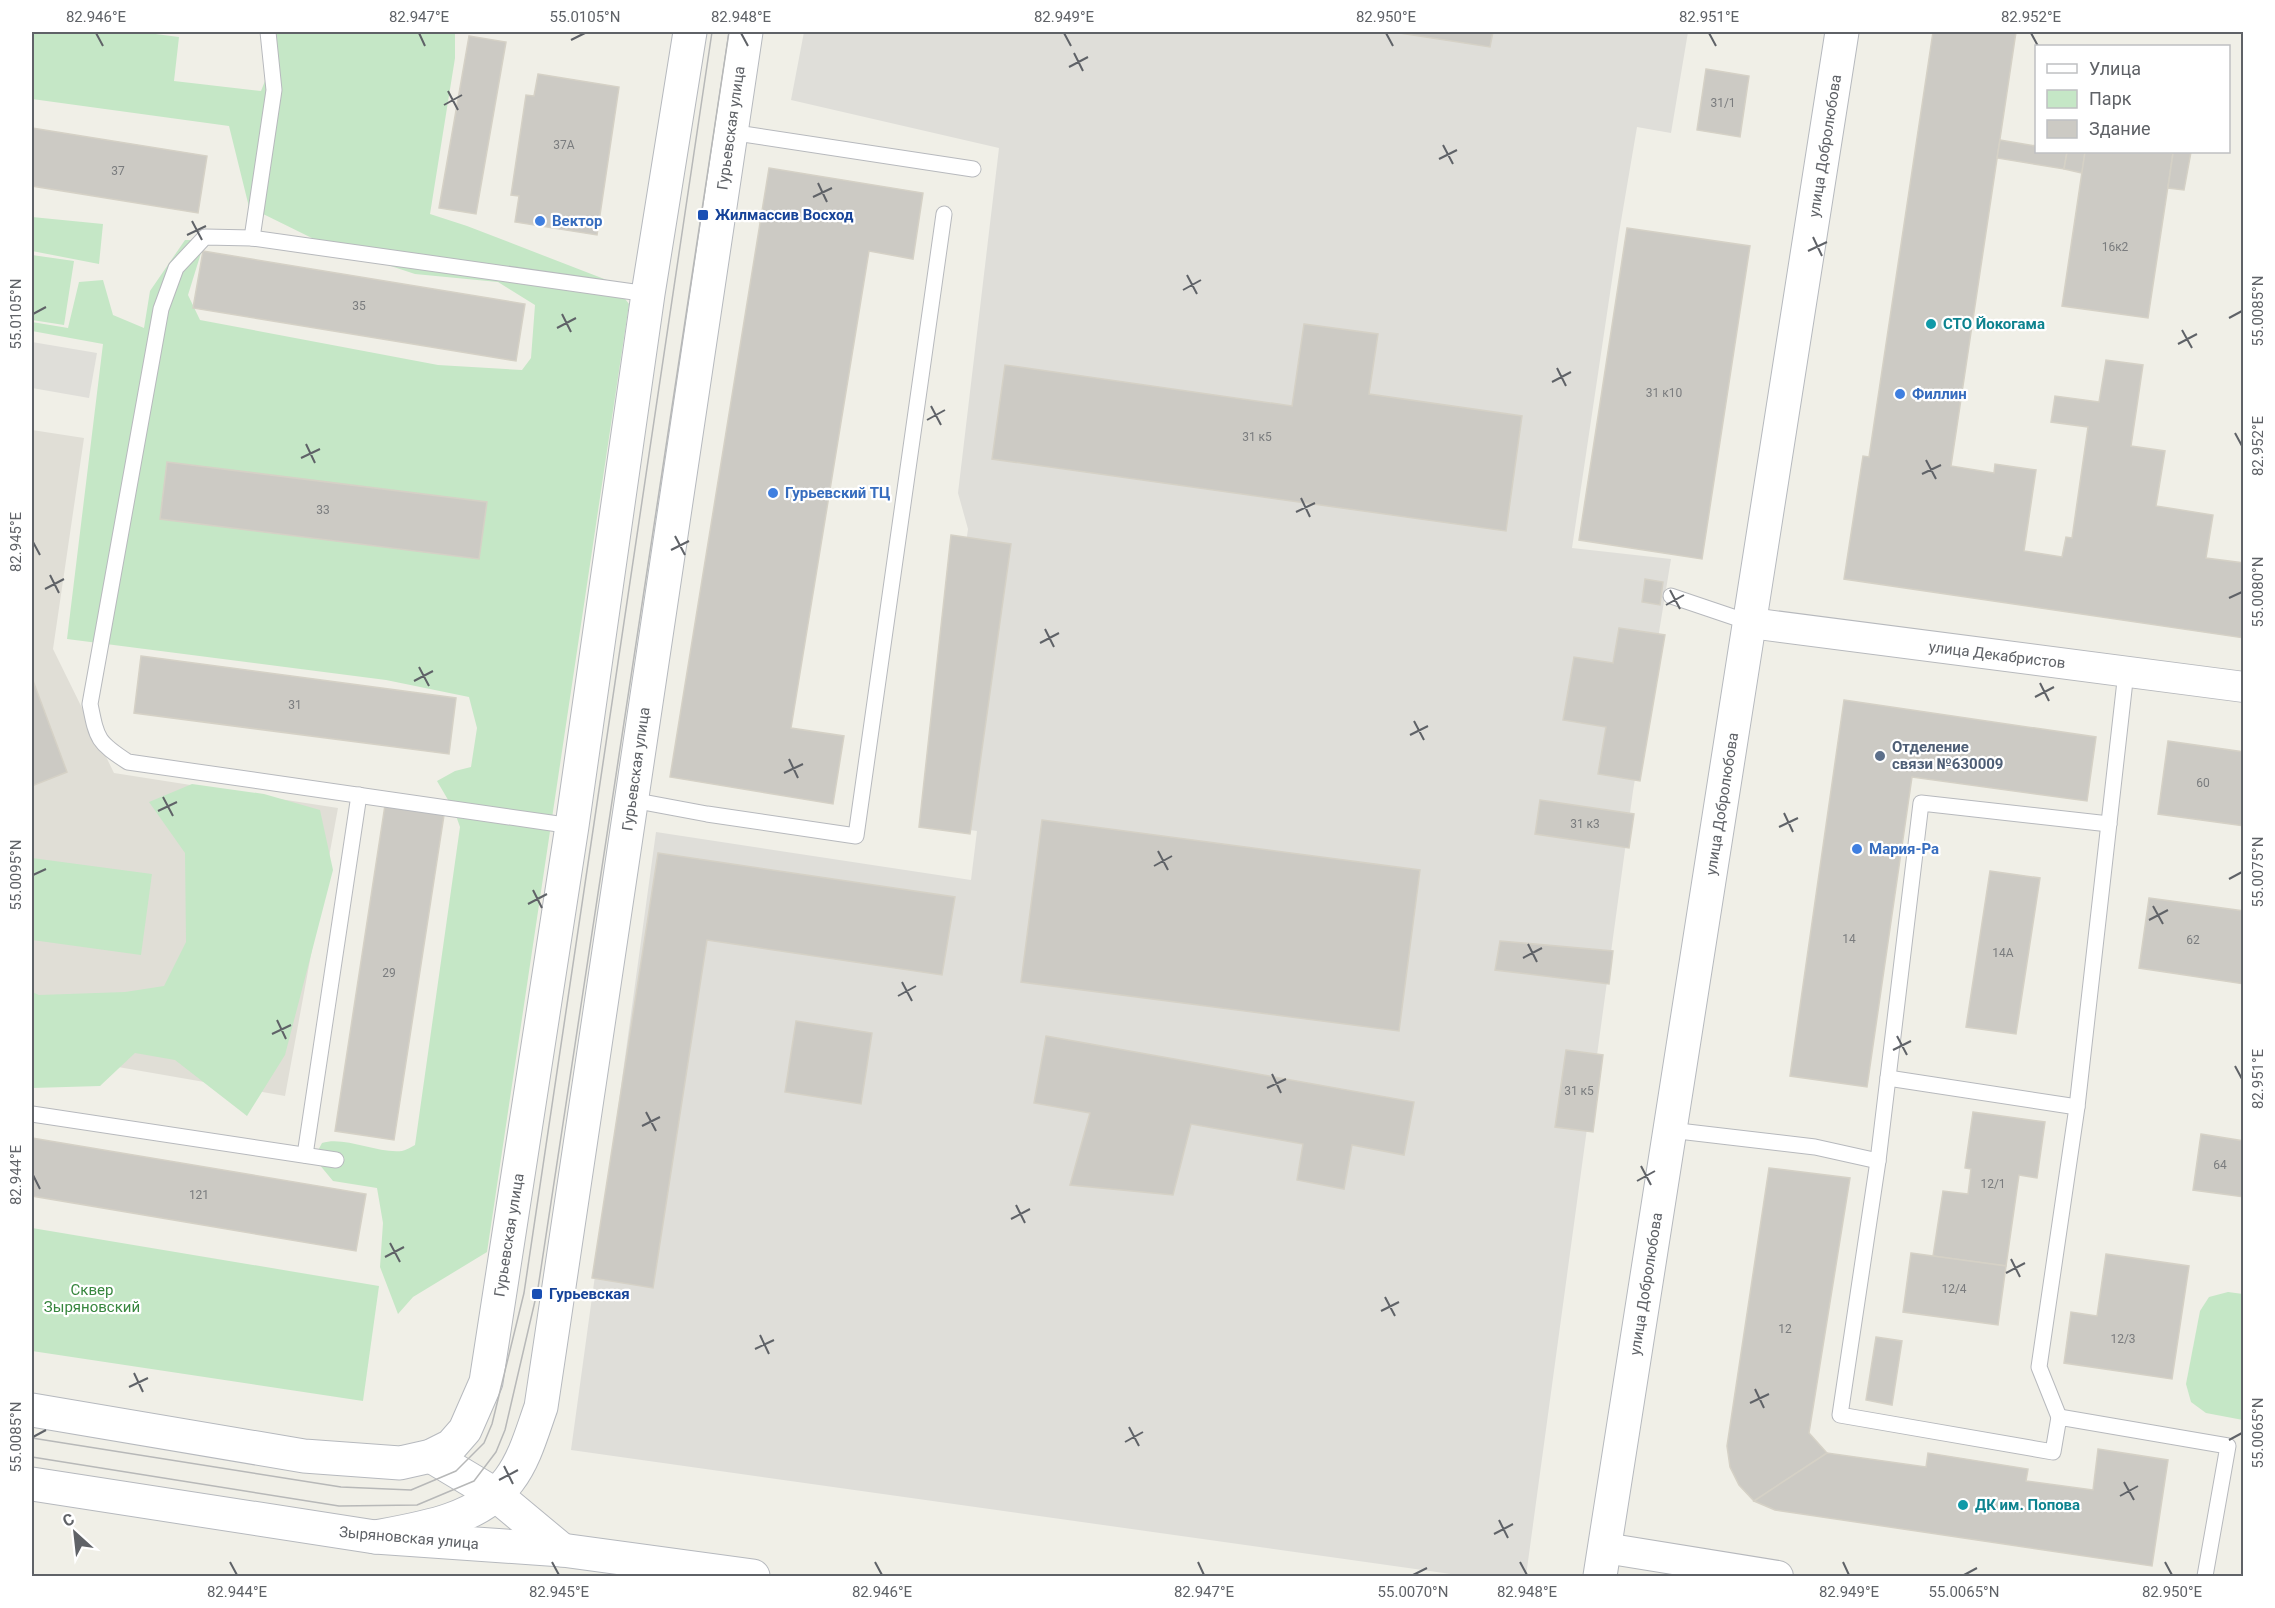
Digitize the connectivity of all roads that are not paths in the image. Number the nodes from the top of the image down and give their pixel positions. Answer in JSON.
{"nodes":[{"id":1,"x":268,"y":32,"type":"edge"},
{"id":2,"x":690,"y":32,"type":"edge"},
{"id":3,"x":746,"y":32,"type":"edge"},
{"id":4,"x":1842,"y":32,"type":"edge"},
{"id":5,"x":730,"y":132,"type":"junction"},
{"id":6,"x":973,"y":169,"type":"dead end"},
{"id":7,"x":944,"y":214,"type":"dead end"},
{"id":8,"x":252,"y":238,"type":"junction"},
{"id":9,"x":648,"y":294,"type":"junction"},
{"id":10,"x":1671,"y":596,"type":"dead end"},
{"id":11,"x":1751,"y":623,"type":"junction"},
{"id":12,"x":2126,"y":672,"type":"junction"},
{"id":13,"x":2244,"y":687,"type":"edge"},
{"id":14,"x":359,"y":795,"type":"junction"},
{"id":15,"x":632,"y":800,"type":"junction"},
{"id":16,"x":2109,"y":824,"type":"junction"},
{"id":17,"x":572,"y":826,"type":"junction"},
{"id":18,"x":1888,"y":1078,"type":"junction"},
{"id":19,"x":2077,"y":1107,"type":"junction"},
{"id":20,"x":32,"y":1114,"type":"edge"},
{"id":21,"x":1670,"y":1131,"type":"junction"},
{"id":22,"x":305,"y":1155,"type":"junction"},
{"id":23,"x":336,"y":1160,"type":"dead end"},
{"id":24,"x":1878,"y":1161,"type":"junction"},
{"id":25,"x":32,"y":1410,"type":"edge"},
{"id":26,"x":2059,"y":1417,"type":"junction"},
{"id":27,"x":431,"y":1456,"type":"junction"},
{"id":28,"x":32,"y":1484,"type":"edge"},
{"id":29,"x":496,"y":1495,"type":"junction"},
{"id":30,"x":375,"y":1537,"type":"junction"},
{"id":31,"x":562,"y":1550,"type":"junction"},
{"id":32,"x":1603,"y":1562,"type":"edge"},
{"id":33,"x":753,"y":1576,"type":"edge"},
{"id":34,"x":1778,"y":1576,"type":"edge"},
{"id":35,"x":2205,"y":1576,"type":"edge"}],
"edges":[{"from":1,"to":8,"type":"lane"},
{"from":2,"to":9,"type":"main road","name":"Гурьевская улица"},
{"from":3,"to":5,"type":"main road","name":"Гурьевская улица"},
{"from":4,"to":11,"type":"main road","name":"улица Добролюбова"},
{"from":5,"to":6,"type":"lane"},
{"from":5,"to":15,"type":"main road","name":"Гурьевская улица"},
{"from":7,"to":15,"type":"lane"},
{"from":8,"to":9,"type":"lane"},
{"from":8,"to":14,"type":"lane"},
{"from":9,"to":17,"type":"main road","name":"Гурьевская улица"},
{"from":10,"to":11,"type":"lane"},
{"from":11,"to":12,"type":"street","name":"улица Декабристов"},
{"from":11,"to":21,"type":"main road","name":"улица Добролюбова"},
{"from":12,"to":13,"type":"street","name":"улица Декабристов"},
{"from":12,"to":16,"type":"lane"},
{"from":14,"to":17,"type":"lane"},
{"from":14,"to":22,"type":"lane"},
{"from":15,"to":29,"type":"main road","name":"Гурьевская улица"},
{"from":16,"to":18,"type":"lane"},
{"from":16,"to":19,"type":"lane"},
{"from":17,"to":27,"type":"main road","name":"Гурьевская улица"},
{"from":18,"to":19,"type":"lane"},
{"from":18,"to":24,"type":"lane"},
{"from":19,"to":26,"type":"lane"},
{"from":20,"to":22,"type":"lane"},
{"from":21,"to":24,"type":"lane"},
{"from":21,"to":32,"type":"main road","name":"улица Добролюбова"},
{"from":22,"to":23,"type":"lane"},
{"from":24,"to":26,"type":"lane"},
{"from":25,"to":27,"type":"main road"},
{"from":26,"to":35,"type":"lane"},
{"from":27,"to":29,"type":"main road"},
{"from":28,"to":30,"type":"main road","name":"Зыряновская улица"},
{"from":29,"to":30,"type":"main road"},
{"from":29,"to":31,"type":"main road"},
{"from":30,"to":31,"type":"main road","name":"Зыряновская улица"},
{"from":31,"to":33,"type":"main road","name":"Зыряновская улица"},
{"from":32,"to":34,"type":"street"}]}
